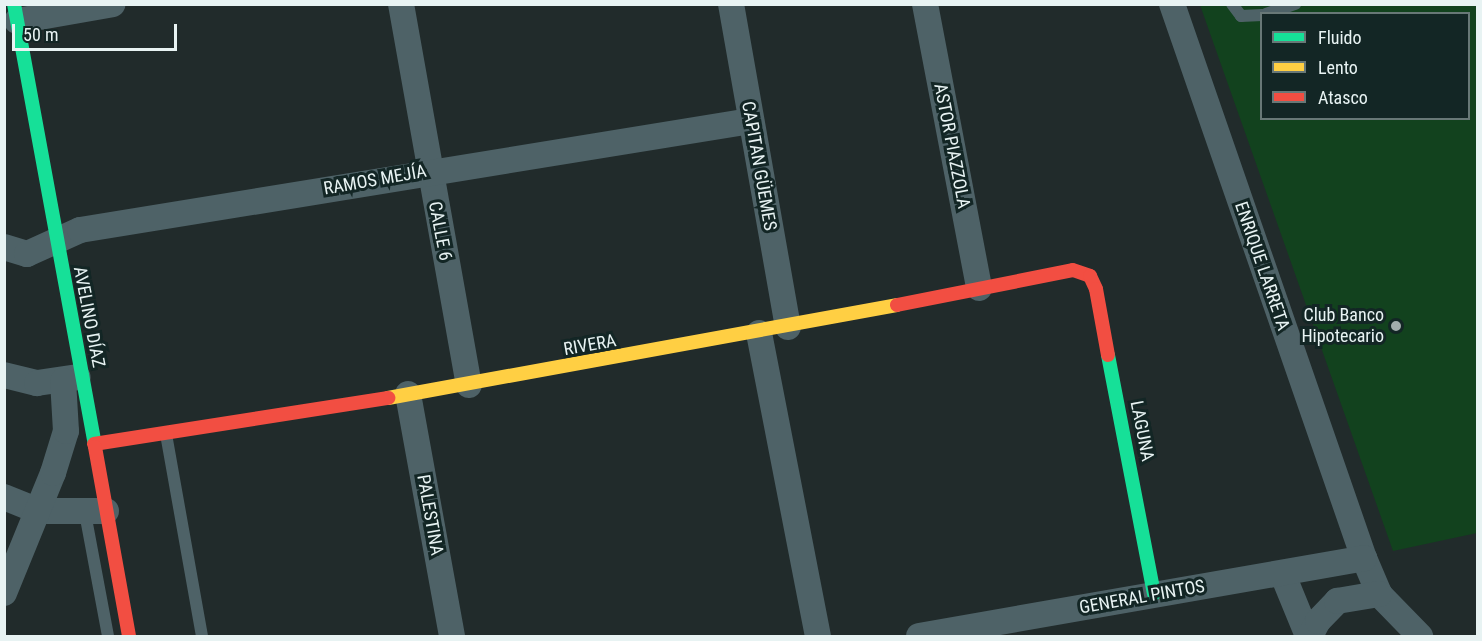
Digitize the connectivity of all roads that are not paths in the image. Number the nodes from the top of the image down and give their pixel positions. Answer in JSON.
{"nodes":[{"id":1,"x":113,"y":4,"type":"edge"},
{"id":2,"x":401,"y":4,"type":"edge"},
{"id":3,"x":731,"y":4,"type":"edge"},
{"id":4,"x":925,"y":4,"type":"edge"},
{"id":5,"x":1172,"y":4,"type":"edge"},
{"id":6,"x":1232,"y":4,"type":"edge"},
{"id":7,"x":1295,"y":4,"type":"edge"},
{"id":8,"x":1272,"y":12,"type":"edge"},
{"id":9,"x":15,"y":13,"type":"edge"},
{"id":10,"x":1260,"y":15,"type":"edge"},
{"id":11,"x":751,"y":121,"type":"junction"},
{"id":12,"x":429,"y":171,"type":"junction"},
{"id":13,"x":56,"y":241,"type":"junction"},
{"id":14,"x":4,"y":247,"type":"edge"},
{"id":15,"x":1089,"y":276,"type":"joint"},
{"id":16,"x":979,"y":288,"type":"junction"},
{"id":17,"x":788,"y":327,"type":"junction"},
{"id":18,"x":759,"y":333,"type":"junction"},
{"id":19,"x":4,"y":375,"type":"edge"},
{"id":20,"x":72,"y":378,"type":"junction"},
{"id":21,"x":469,"y":385,"type":"junction"},
{"id":22,"x":408,"y":394,"type":"junction"},
{"id":23,"x":166,"y":433,"type":"junction"},
{"id":24,"x":94,"y":444,"type":"junction"},
{"id":25,"x":4,"y":498,"type":"edge"},
{"id":26,"x":38,"y":511,"type":"junction"},
{"id":27,"x":96,"y":512,"type":"junction"},
{"id":28,"x":1364,"y":558,"type":"junction"},
{"id":29,"x":1283,"y":574,"type":"junction"},
{"id":30,"x":4,"y":593,"type":"edge"},
{"id":31,"x":1154,"y":594,"type":"junction"},
{"id":32,"x":1379,"y":594,"type":"junction"},
{"id":33,"x":108,"y":636,"type":"edge"},
{"id":34,"x":129,"y":636,"type":"edge"},
{"id":35,"x":202,"y":636,"type":"edge"},
{"id":36,"x":452,"y":636,"type":"edge"},
{"id":37,"x":818,"y":636,"type":"edge"},
{"id":38,"x":920,"y":636,"type":"edge"},
{"id":39,"x":1309,"y":636,"type":"edge"},
{"id":40,"x":1420,"y":636,"type":"edge"}],
"edges":[{"from":1,"to":9,"type":"street"},
{"from":2,"to":12,"type":"street","name":"CALLE 6"},
{"from":3,"to":11,"type":"street","name":"CAPITAN GÜEMES"},
{"from":4,"to":16,"type":"street","name":"ASTOR PIAZZOLA"},
{"from":5,"to":28,"type":"street","name":"ENRIQUE LARRETA"},
{"from":6,"to":10,"type":"lane"},
{"from":7,"to":8,"type":"lane"},
{"from":9,"to":13,"type":"street","name":"AVELINO DÍAZ"},
{"from":11,"to":12,"type":"street","name":"RAMOS MEJÍA"},
{"from":11,"to":17,"type":"street","name":"CAPITAN GÜEMES"},
{"from":12,"to":13,"type":"street","name":"RAMOS MEJÍA"},
{"from":12,"to":21,"type":"street","name":"CALLE 6"},
{"from":13,"to":14,"type":"street","name":"RAMOS MEJÍA"},
{"from":13,"to":20,"type":"street","name":"AVELINO DÍAZ"},
{"from":15,"to":16,"type":"street","name":"RIVERA"},
{"from":15,"to":31,"type":"street","name":"LAGUNA"},
{"from":16,"to":17,"type":"street","name":"RIVERA"},
{"from":17,"to":18,"type":"street","name":"RIVERA"},
{"from":18,"to":21,"type":"street","name":"RIVERA"},
{"from":18,"to":37,"type":"street"},
{"from":19,"to":20,"type":"street"},
{"from":20,"to":24,"type":"street","name":"AVELINO DÍAZ"},
{"from":20,"to":26,"type":"street"},
{"from":21,"to":22,"type":"street","name":"RIVERA"},
{"from":22,"to":23,"type":"street","name":"RIVERA"},
{"from":22,"to":36,"type":"street","name":"PALESTINA"},
{"from":23,"to":24,"type":"street","name":"RIVERA"},
{"from":23,"to":35,"type":"lane"},
{"from":24,"to":27,"type":"street","name":"AVELINO DÍAZ"},
{"from":25,"to":26,"type":"street"},
{"from":26,"to":27,"type":"street"},
{"from":26,"to":30,"type":"street"},
{"from":27,"to":33,"type":"lane"},
{"from":27,"to":34,"type":"street","name":"AVELINO DÍAZ"},
{"from":28,"to":29,"type":"street","name":"GENERAL PINTOS"},
{"from":28,"to":32,"type":"street","name":"ENRIQUE LARRETA"},
{"from":29,"to":31,"type":"street","name":"GENERAL PINTOS"},
{"from":29,"to":39,"type":"street"},
{"from":31,"to":38,"type":"street","name":"GENERAL PINTOS"},
{"from":32,"to":39,"type":"street"},
{"from":32,"to":40,"type":"street"}]}
